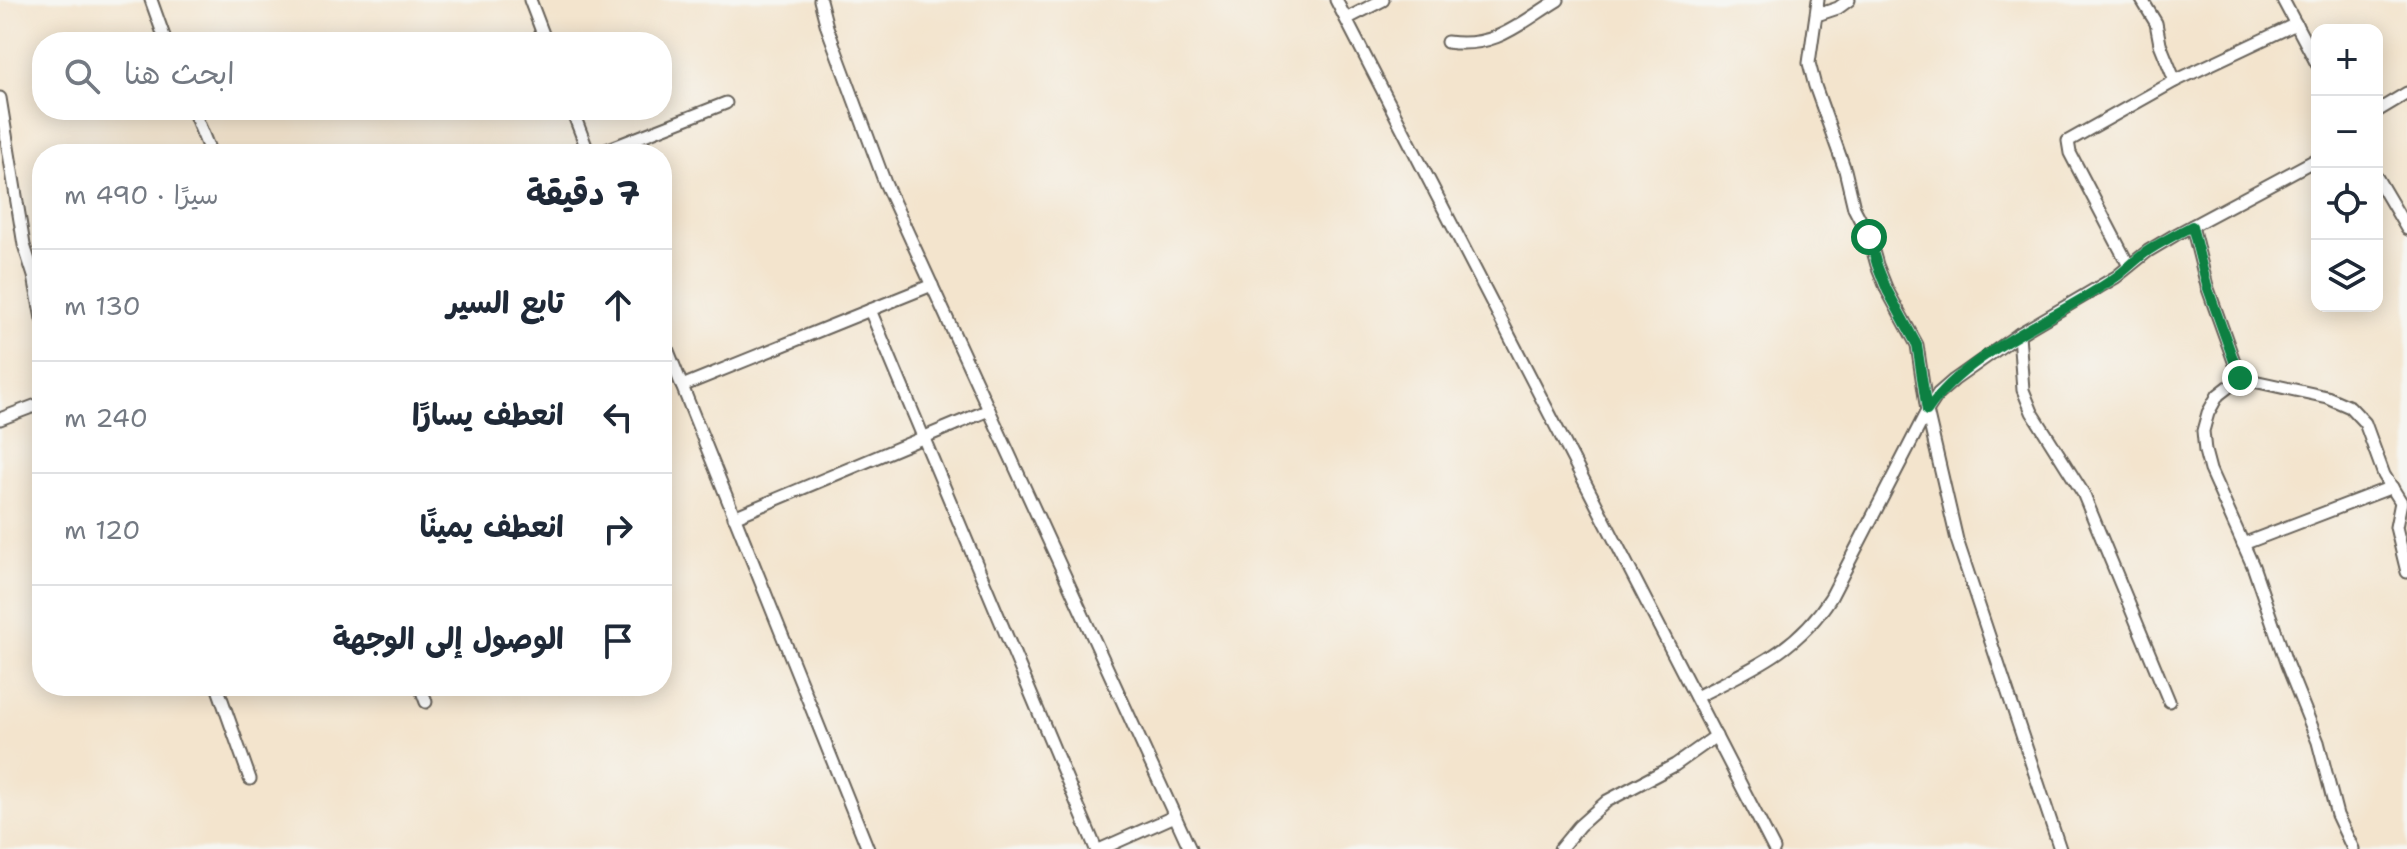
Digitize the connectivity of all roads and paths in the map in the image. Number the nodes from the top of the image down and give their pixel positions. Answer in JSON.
{"nodes":[{"id":1,"x":151,"y":0,"type":"edge"},
{"id":2,"x":530,"y":0,"type":"edge"},
{"id":3,"x":820,"y":0,"type":"edge"},
{"id":4,"x":1336,"y":0,"type":"edge"},
{"id":5,"x":1383,"y":0,"type":"edge"},
{"id":6,"x":1558,"y":0,"type":"edge"},
{"id":7,"x":1818,"y":0,"type":"edge"},
{"id":8,"x":1849,"y":0,"type":"edge"},
{"id":9,"x":2142,"y":0,"type":"edge"},
{"id":10,"x":2283,"y":0,"type":"edge"},
{"id":11,"x":1817,"y":15,"type":"junction"},
{"id":12,"x":1346,"y":19,"type":"junction"},
{"id":13,"x":2296,"y":24,"type":"junction"},
{"id":14,"x":162,"y":32,"type":"edge"},
{"id":15,"x":542,"y":32,"type":"edge"},
{"id":16,"x":1447,"y":42,"type":"dead end"},
{"id":17,"x":2311,"y":53,"type":"edge"},
{"id":18,"x":2175,"y":81,"type":"junction"},
{"id":19,"x":2407,"y":93,"type":"edge"},
{"id":20,"x":0,"y":98,"type":"edge"},
{"id":21,"x":726,"y":103,"type":"dead end"},
{"id":22,"x":2383,"y":107,"type":"edge"},
{"id":23,"x":197,"y":120,"type":"edge"},
{"id":24,"x":576,"y":120,"type":"edge"},
{"id":25,"x":207,"y":144,"type":"edge"},
{"id":26,"x":585,"y":144,"type":"edge"},
{"id":27,"x":621,"y":144,"type":"edge"},
{"id":28,"x":2311,"y":162,"type":"edge"},
{"id":29,"x":2383,"y":188,"type":"edge"},
{"id":30,"x":2192,"y":226,"type":"junction"},
{"id":31,"x":2407,"y":229,"type":"edge"},
{"id":32,"x":2129,"y":266,"type":"junction"},
{"id":33,"x":32,"y":270,"type":"edge"},
{"id":34,"x":932,"y":285,"type":"junction"},
{"id":35,"x":870,"y":310,"type":"junction"},
{"id":36,"x":2019,"y":334,"type":"junction"},
{"id":37,"x":672,"y":361,"type":"edge"},
{"id":38,"x":2240,"y":378,"type":"junction"},
{"id":39,"x":682,"y":386,"type":"junction"},
{"id":40,"x":32,"y":407,"type":"edge"},
{"id":41,"x":989,"y":410,"type":"junction"},
{"id":42,"x":1927,"y":411,"type":"junction"},
{"id":43,"x":0,"y":419,"type":"edge"},
{"id":44,"x":923,"y":438,"type":"junction"},
{"id":45,"x":2392,"y":487,"type":"junction"},
{"id":46,"x":2404,"y":498,"type":"edge"},
{"id":47,"x":734,"y":517,"type":"junction"},
{"id":48,"x":2243,"y":544,"type":"junction"},
{"id":49,"x":2407,"y":572,"type":"edge"},
{"id":50,"x":221,"y":696,"type":"edge"},
{"id":51,"x":424,"y":696,"type":"edge"},
{"id":52,"x":1696,"y":697,"type":"junction"},
{"id":53,"x":2169,"y":701,"type":"dead end"},
{"id":54,"x":426,"y":702,"type":"dead end"},
{"id":55,"x":1716,"y":736,"type":"junction"},
{"id":56,"x":250,"y":779,"type":"dead end"},
{"id":57,"x":1175,"y":816,"type":"junction"},
{"id":58,"x":868,"y":849,"type":"edge"},
{"id":59,"x":1098,"y":849,"type":"edge"},
{"id":60,"x":1190,"y":849,"type":"edge"},
{"id":61,"x":1560,"y":849,"type":"edge"},
{"id":62,"x":1774,"y":849,"type":"edge"},
{"id":63,"x":2060,"y":849,"type":"edge"},
{"id":64,"x":2353,"y":849,"type":"edge"}],
"edges":[{"from":1,"to":14,"type":"street"},
{"from":2,"to":15,"type":"street"},
{"from":3,"to":34,"type":"street"},
{"from":4,"to":12,"type":"street"},
{"from":5,"to":12,"type":"street"},
{"from":6,"to":16,"type":"street"},
{"from":7,"to":11,"type":"street"},
{"from":8,"to":11,"type":"street"},
{"from":9,"to":18,"type":"street"},
{"from":10,"to":13,"type":"street"},
{"from":11,"to":42,"type":"street"},
{"from":12,"to":52,"type":"street"},
{"from":13,"to":17,"type":"street"},
{"from":13,"to":18,"type":"street"},
{"from":18,"to":32,"type":"street"},
{"from":19,"to":22,"type":"street"},
{"from":20,"to":33,"type":"street"},
{"from":21,"to":27,"type":"street"},
{"from":23,"to":25,"type":"street"},
{"from":24,"to":26,"type":"street"},
{"from":28,"to":30,"type":"street"},
{"from":29,"to":31,"type":"street"},
{"from":30,"to":32,"type":"street"},
{"from":30,"to":38,"type":"street"},
{"from":32,"to":36,"type":"street"},
{"from":34,"to":35,"type":"street"},
{"from":34,"to":41,"type":"street"},
{"from":35,"to":39,"type":"street"},
{"from":35,"to":44,"type":"street"},
{"from":36,"to":42,"type":"street"},
{"from":36,"to":53,"type":"street"},
{"from":37,"to":39,"type":"street"},
{"from":38,"to":45,"type":"street"},
{"from":38,"to":48,"type":"street"},
{"from":39,"to":47,"type":"street"},
{"from":40,"to":43,"type":"street"},
{"from":41,"to":44,"type":"street"},
{"from":41,"to":57,"type":"street"},
{"from":42,"to":52,"type":"street"},
{"from":42,"to":63,"type":"street"},
{"from":44,"to":47,"type":"street"},
{"from":44,"to":59,"type":"street"},
{"from":45,"to":46,"type":"street"},
{"from":45,"to":48,"type":"street"},
{"from":46,"to":49,"type":"street"},
{"from":47,"to":58,"type":"street"},
{"from":48,"to":64,"type":"street"},
{"from":50,"to":56,"type":"street"},
{"from":51,"to":54,"type":"street"},
{"from":52,"to":55,"type":"street"},
{"from":55,"to":61,"type":"street"},
{"from":55,"to":62,"type":"street"},
{"from":57,"to":59,"type":"street"},
{"from":57,"to":60,"type":"street"}]}
